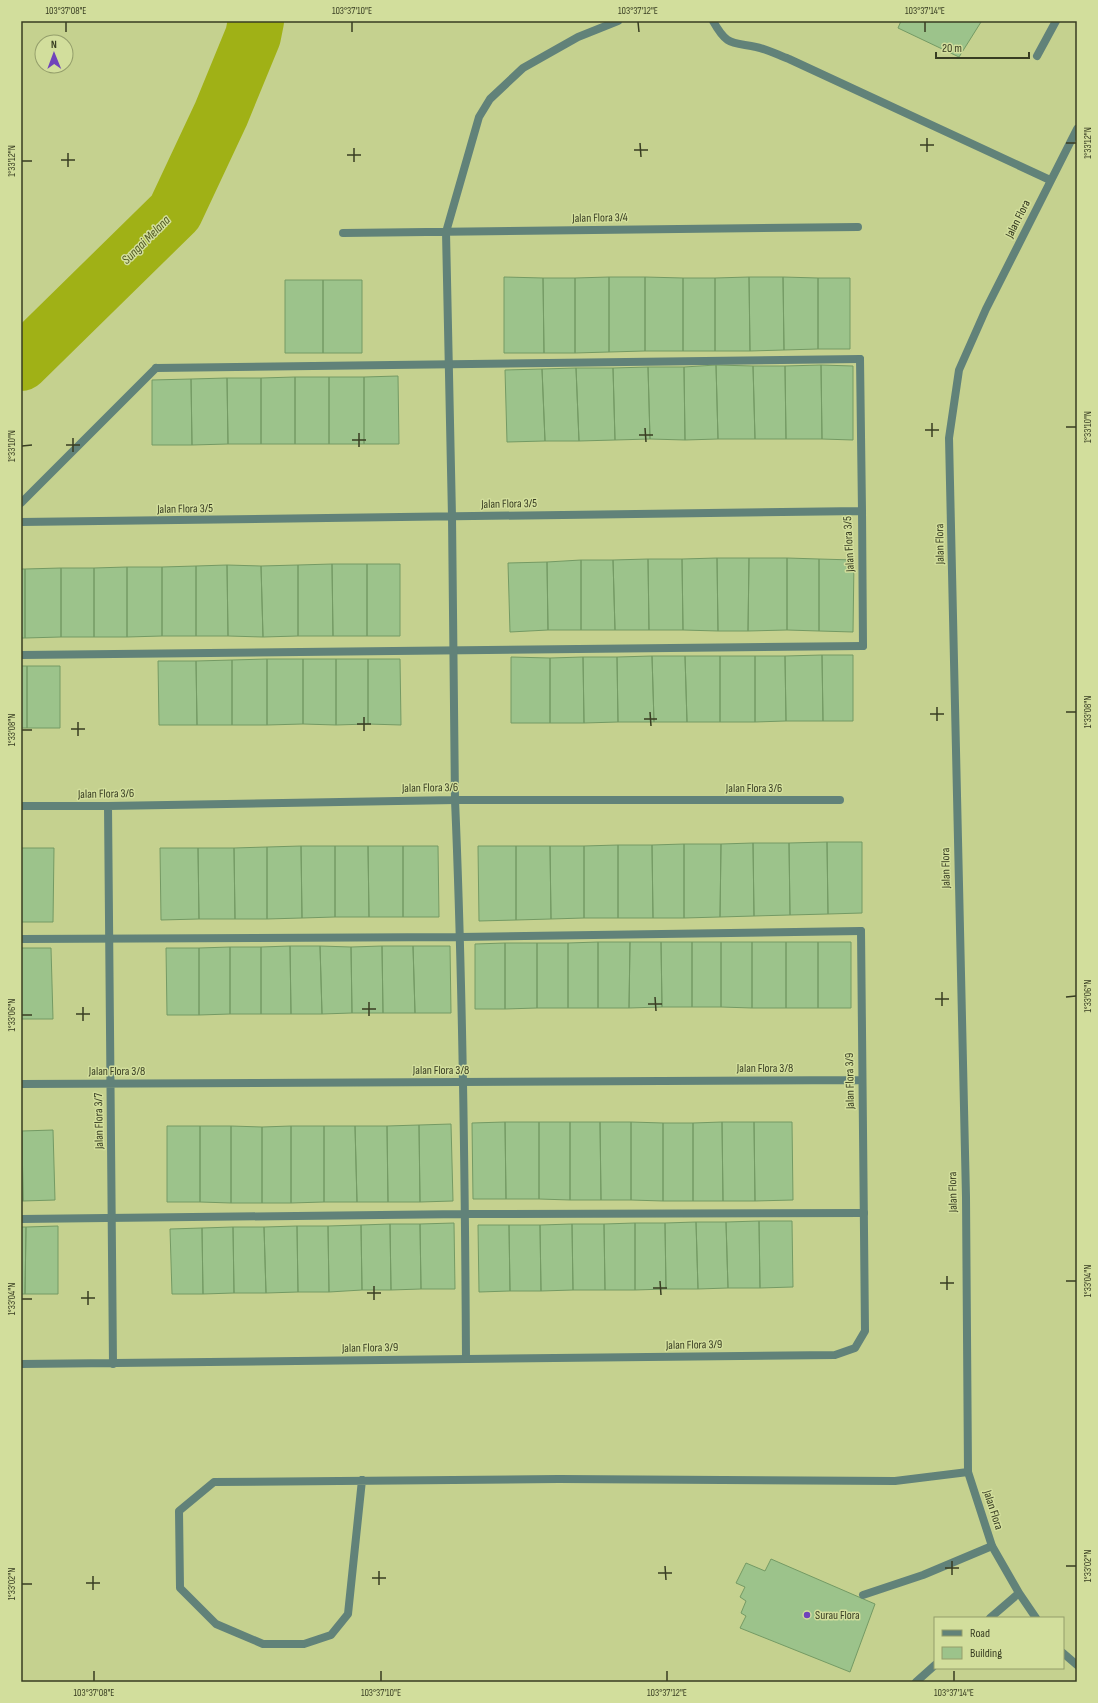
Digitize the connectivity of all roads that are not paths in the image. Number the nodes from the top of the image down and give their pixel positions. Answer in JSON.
{"nodes":[{"id":1,"x":618,"y":21,"type":"edge"},
{"id":2,"x":712,"y":21,"type":"edge"},
{"id":3,"x":1056,"y":21,"type":"edge"},
{"id":4,"x":1037,"y":56,"type":"dead end"},
{"id":5,"x":1077,"y":129,"type":"edge"},
{"id":6,"x":1050,"y":180,"type":"junction"},
{"id":7,"x":858,"y":227,"type":"dead end"},
{"id":8,"x":446,"y":232,"type":"junction"},
{"id":9,"x":343,"y":233,"type":"dead end"},
{"id":10,"x":448,"y":365,"type":"junction"},
{"id":11,"x":21,"y":503,"type":"edge"},
{"id":12,"x":862,"y":511,"type":"junction"},
{"id":13,"x":452,"y":517,"type":"junction"},
{"id":14,"x":21,"y":522,"type":"edge"},
{"id":15,"x":453,"y":650,"type":"junction"},
{"id":16,"x":21,"y":655,"type":"edge"},
{"id":17,"x":456,"y":800,"type":"junction"},
{"id":18,"x":840,"y":800,"type":"dead end"},
{"id":19,"x":21,"y":806,"type":"edge"},
{"id":20,"x":108,"y":806,"type":"junction"},
{"id":21,"x":461,"y":937,"type":"junction"},
{"id":22,"x":21,"y":939,"type":"edge"},
{"id":23,"x":108,"y":939,"type":"junction"},
{"id":24,"x":862,"y":1080,"type":"junction"},
{"id":25,"x":464,"y":1082,"type":"junction"},
{"id":26,"x":110,"y":1083,"type":"junction"},
{"id":27,"x":21,"y":1084,"type":"edge"},
{"id":28,"x":864,"y":1213,"type":"junction"},
{"id":29,"x":465,"y":1214,"type":"junction"},
{"id":30,"x":112,"y":1218,"type":"junction"},
{"id":31,"x":21,"y":1219,"type":"edge"},
{"id":32,"x":466,"y":1359,"type":"junction"},
{"id":33,"x":21,"y":1364,"type":"edge"},
{"id":34,"x":113,"y":1364,"type":"junction"},
{"id":35,"x":968,"y":1472,"type":"junction"},
{"id":36,"x":362,"y":1480,"type":"junction"},
{"id":37,"x":992,"y":1546,"type":"junction"},
{"id":38,"x":1019,"y":1593,"type":"junction"},
{"id":39,"x":863,"y":1595,"type":"dead end"},
{"id":40,"x":991,"y":1617,"type":"edge"},
{"id":41,"x":1035,"y":1617,"type":"edge"},
{"id":42,"x":1064,"y":1654,"type":"edge"},
{"id":43,"x":1077,"y":1665,"type":"edge"},
{"id":44,"x":934,"y":1666,"type":"edge"},
{"id":45,"x":916,"y":1682,"type":"edge"}],
"edges":[{"from":1,"to":8,"type":"street"},
{"from":2,"to":6,"type":"street"},
{"from":3,"to":4,"type":"street"},
{"from":5,"to":6,"type":"street","name":"Jalan Flora"},
{"from":6,"to":35,"type":"street","name":"Jalan Flora"},
{"from":7,"to":8,"type":"street","name":"Jalan Flora 3/4"},
{"from":8,"to":9,"type":"street","name":"Jalan Flora 3/4"},
{"from":8,"to":10,"type":"street"},
{"from":10,"to":11,"type":"street"},
{"from":10,"to":12,"type":"street"},
{"from":10,"to":13,"type":"street"},
{"from":12,"to":13,"type":"street","name":"Jalan Flora 3/5"},
{"from":12,"to":15,"type":"street","name":"Jalan Flora 3/5"},
{"from":13,"to":14,"type":"street","name":"Jalan Flora 3/5"},
{"from":13,"to":15,"type":"street"},
{"from":15,"to":16,"type":"street"},
{"from":15,"to":17,"type":"street"},
{"from":17,"to":18,"type":"street","name":"Jalan Flora 3/6"},
{"from":17,"to":20,"type":"street","name":"Jalan Flora 3/6"},
{"from":17,"to":21,"type":"street"},
{"from":19,"to":20,"type":"street","name":"Jalan Flora 3/6"},
{"from":20,"to":23,"type":"street","name":"Jalan Flora 3/7"},
{"from":21,"to":23,"type":"street"},
{"from":21,"to":24,"type":"street","name":"Jalan Flora 3/9"},
{"from":21,"to":25,"type":"street"},
{"from":22,"to":23,"type":"street"},
{"from":23,"to":26,"type":"street","name":"Jalan Flora 3/7"},
{"from":24,"to":25,"type":"street","name":"Jalan Flora 3/8"},
{"from":24,"to":28,"type":"street","name":"Jalan Flora 3/9"},
{"from":25,"to":26,"type":"street","name":"Jalan Flora 3/8"},
{"from":25,"to":29,"type":"street"},
{"from":26,"to":27,"type":"street","name":"Jalan Flora 3/8"},
{"from":26,"to":30,"type":"street","name":"Jalan Flora 3/7"},
{"from":28,"to":29,"type":"street"},
{"from":28,"to":32,"type":"street","name":"Jalan Flora 3/9"},
{"from":29,"to":30,"type":"street"},
{"from":29,"to":32,"type":"street"},
{"from":30,"to":31,"type":"street"},
{"from":30,"to":34,"type":"street","name":"Jalan Flora 3/7"},
{"from":32,"to":34,"type":"street","name":"Jalan Flora 3/9"},
{"from":33,"to":34,"type":"street","name":"Jalan Flora 3/9"},
{"from":35,"to":36,"type":"street"},
{"from":35,"to":37,"type":"street","name":"Jalan Flora"},
{"from":36,"to":36,"type":"street"},
{"from":37,"to":38,"type":"street","name":"Jalan Flora"},
{"from":37,"to":39,"type":"street"},
{"from":38,"to":40,"type":"street"},
{"from":38,"to":41,"type":"street","name":"Jalan Flora"},
{"from":42,"to":43,"type":"street"},
{"from":44,"to":45,"type":"street"}]}
